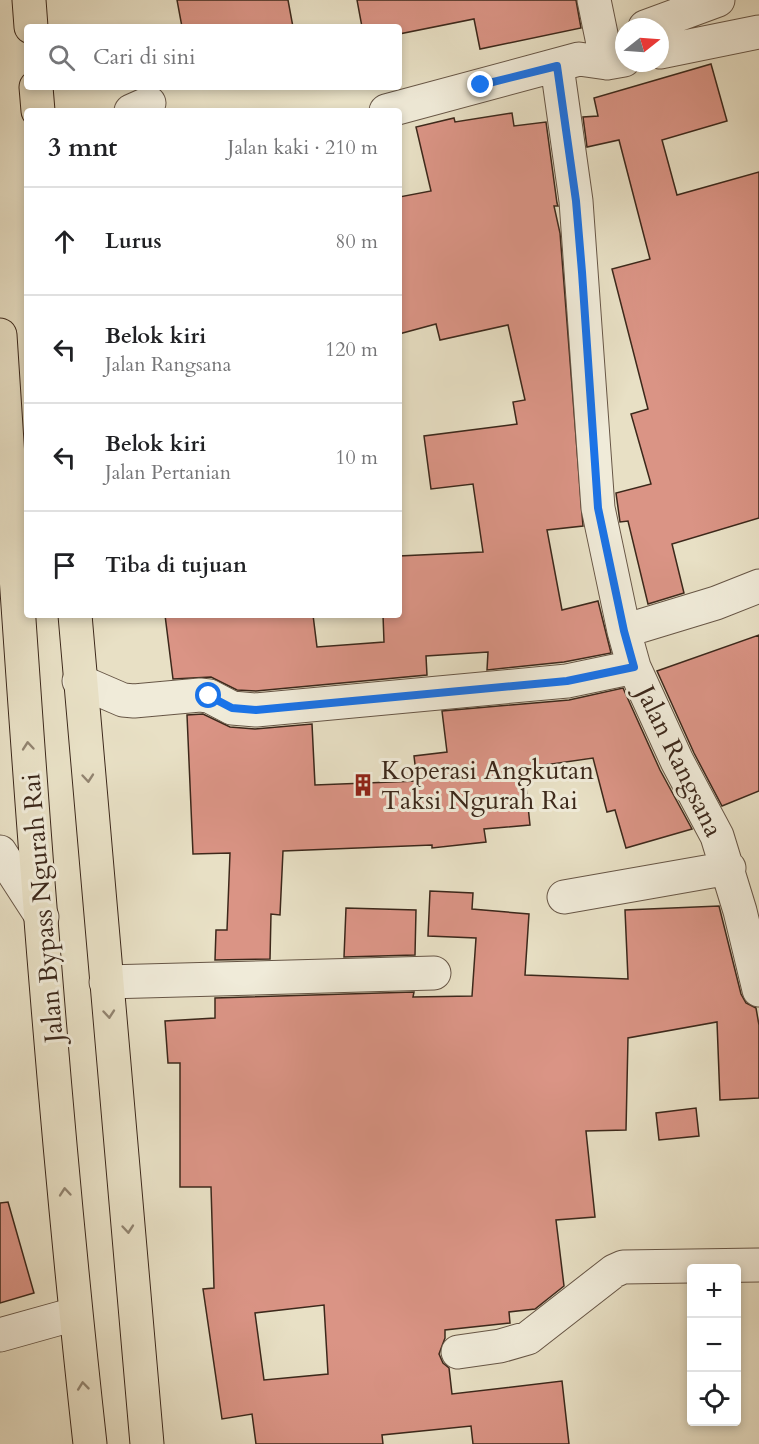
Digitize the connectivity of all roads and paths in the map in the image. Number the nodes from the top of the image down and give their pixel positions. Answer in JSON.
{"nodes":[{"id":1,"x":29,"y":0,"type":"edge"},
{"id":2,"x":594,"y":0,"type":"edge"},
{"id":3,"x":718,"y":0,"type":"edge"},
{"id":4,"x":669,"y":18,"type":"edge"},
{"id":5,"x":31,"y":24,"type":"edge"},
{"id":6,"x":757,"y":40,"type":"edge"},
{"id":7,"x":669,"y":50,"type":"edge"},
{"id":8,"x":599,"y":54,"type":"edge"},
{"id":9,"x":36,"y":90,"type":"edge"},
{"id":10,"x":38,"y":108,"type":"edge"},
{"id":11,"x":397,"y":108,"type":"edge"},
{"id":12,"x":10,"y":353,"type":"edge"},
{"id":13,"x":759,"y":586,"type":"edge"},
{"id":14,"x":24,"y":600,"type":"edge"},
{"id":15,"x":25,"y":618,"type":"edge"},
{"id":16,"x":75,"y":618,"type":"edge"},
{"id":17,"x":624,"y":631,"type":"junction"},
{"id":18,"x":634,"y":667,"type":"junction"},
{"id":19,"x":79,"y":681,"type":"junction"},
{"id":20,"x":0,"y":852,"type":"edge"},
{"id":21,"x":729,"y":868,"type":"junction"},
{"id":22,"x":564,"y":897,"type":"dead end"},
{"id":23,"x":42,"y":917,"type":"junction"},
{"id":24,"x":435,"y":973,"type":"dead end"},
{"id":25,"x":106,"y":982,"type":"junction"},
{"id":26,"x":759,"y":990,"type":"edge"},
{"id":27,"x":759,"y":1265,"type":"edge"},
{"id":28,"x":75,"y":1314,"type":"junction"},
{"id":29,"x":0,"y":1335,"type":"edge"},
{"id":30,"x":458,"y":1352,"type":"dead end"},
{"id":31,"x":90,"y":1444,"type":"edge"},
{"id":32,"x":147,"y":1444,"type":"edge"}],
"edges":[{"from":1,"to":5,"type":"highway"},
{"from":2,"to":8,"type":"street","name":"Jalan Rangsana"},
{"from":3,"to":4,"type":"street"},
{"from":6,"to":7,"type":"street"},
{"from":8,"to":11,"type":"street"},
{"from":8,"to":17,"type":"street","name":"Jalan Rangsana"},
{"from":9,"to":10,"type":"highway"},
{"from":14,"to":12,"type":"highway","name":"Jalan Bypass Ngurah Rai","one_way":true},
{"from":13,"to":17,"type":"street"},
{"from":23,"to":15,"type":"highway","name":"Jalan Bypass Ngurah Rai","one_way":true},
{"from":16,"to":19,"type":"highway"},
{"from":17,"to":18,"type":"street","name":"Jalan Rangsana"},
{"from":18,"to":19,"type":"street"},
{"from":18,"to":21,"type":"street","name":"Jalan Rangsana"},
{"from":19,"to":25,"type":"highway","one_way":true},
{"from":20,"to":23,"type":"street"},
{"from":21,"to":22,"type":"street"},
{"from":21,"to":26,"type":"street","name":"Jalan Rangsana"},
{"from":28,"to":23,"type":"highway","name":"Jalan Bypass Ngurah Rai","one_way":true},
{"from":24,"to":25,"type":"street"},
{"from":25,"to":32,"type":"highway","one_way":true},
{"from":27,"to":30,"type":"street"},
{"from":28,"to":29,"type":"street"},
{"from":31,"to":28,"type":"highway","name":"Jalan Bypass Ngurah Rai","one_way":true}]}
